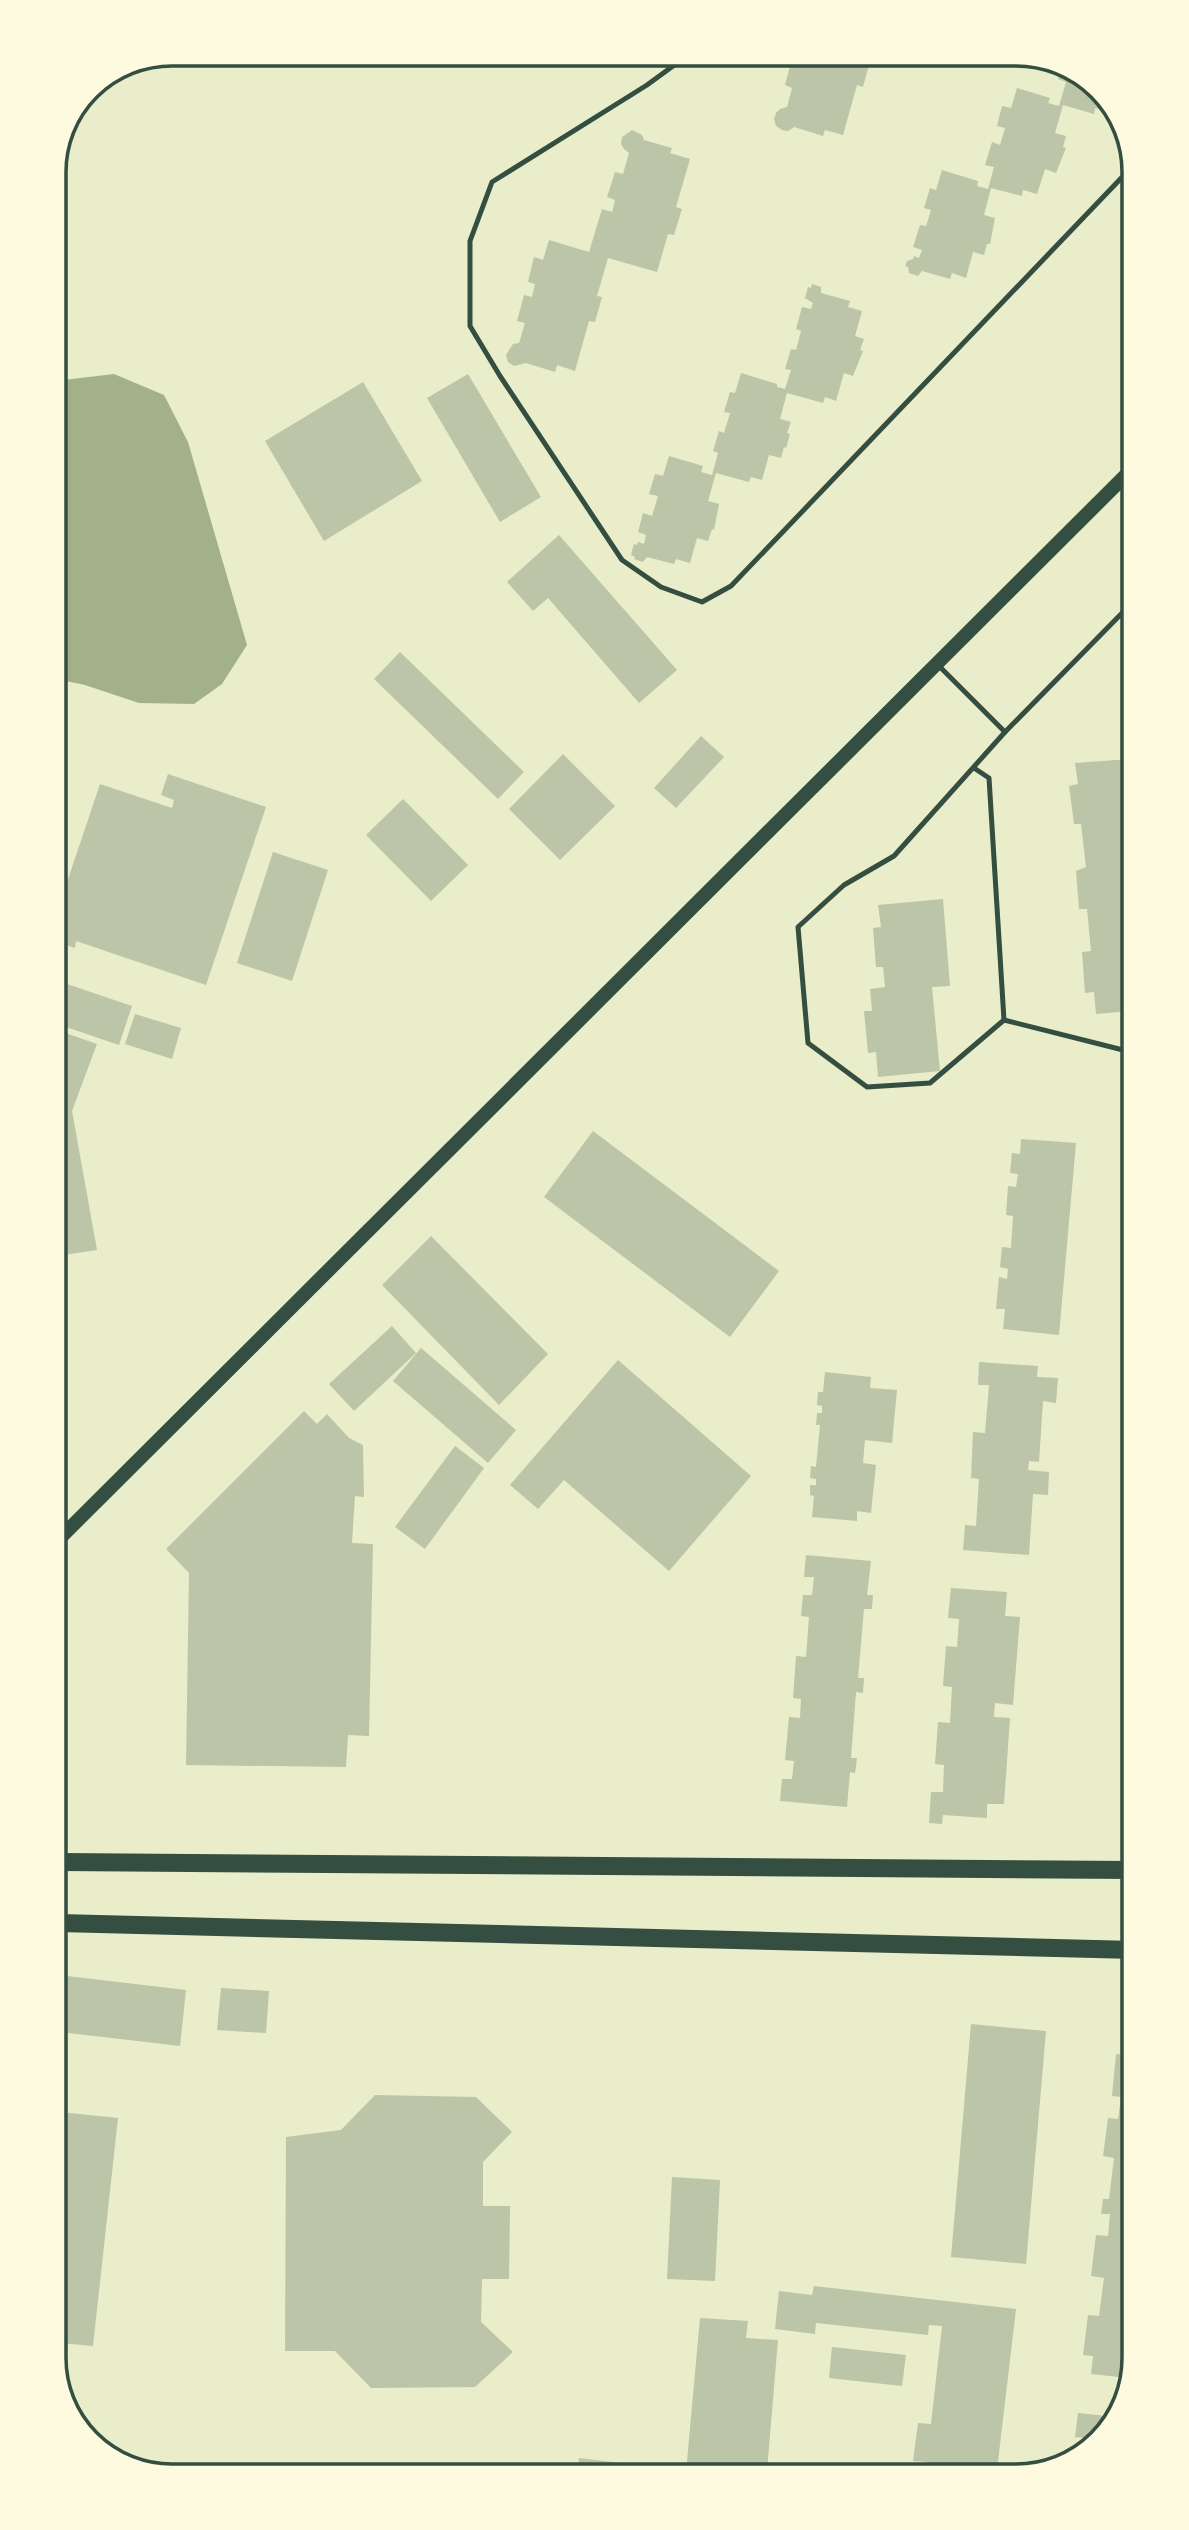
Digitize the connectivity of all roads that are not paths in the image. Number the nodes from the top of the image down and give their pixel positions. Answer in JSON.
{"nodes":[{"id":1,"x":672,"y":67,"type":"edge"},
{"id":2,"x":1122,"y":177,"type":"edge"},
{"id":3,"x":1122,"y":479,"type":"edge"},
{"id":4,"x":1122,"y":613,"type":"edge"},
{"id":5,"x":937,"y":664,"type":"junction"},
{"id":6,"x":1005,"y":732,"type":"junction"},
{"id":7,"x":974,"y":768,"type":"junction"},
{"id":8,"x":1004,"y":1020,"type":"junction"},
{"id":9,"x":1122,"y":1050,"type":"edge"},
{"id":10,"x":67,"y":1531,"type":"edge"},
{"id":11,"x":67,"y":1862,"type":"edge"},
{"id":12,"x":1122,"y":1870,"type":"edge"},
{"id":13,"x":67,"y":1923,"type":"edge"},
{"id":14,"x":1122,"y":1950,"type":"edge"}],
"edges":[{"from":1,"to":2,"type":"lane"},
{"from":3,"to":5,"type":"main road"},
{"from":4,"to":6,"type":"lane"},
{"from":5,"to":6,"type":"lane"},
{"from":5,"to":10,"type":"main road"},
{"from":6,"to":7,"type":"lane"},
{"from":7,"to":8,"type":"lane"},
{"from":7,"to":8,"type":"lane"},
{"from":8,"to":9,"type":"lane"},
{"from":11,"to":12,"type":"main road"},
{"from":13,"to":14,"type":"main road"}]}
